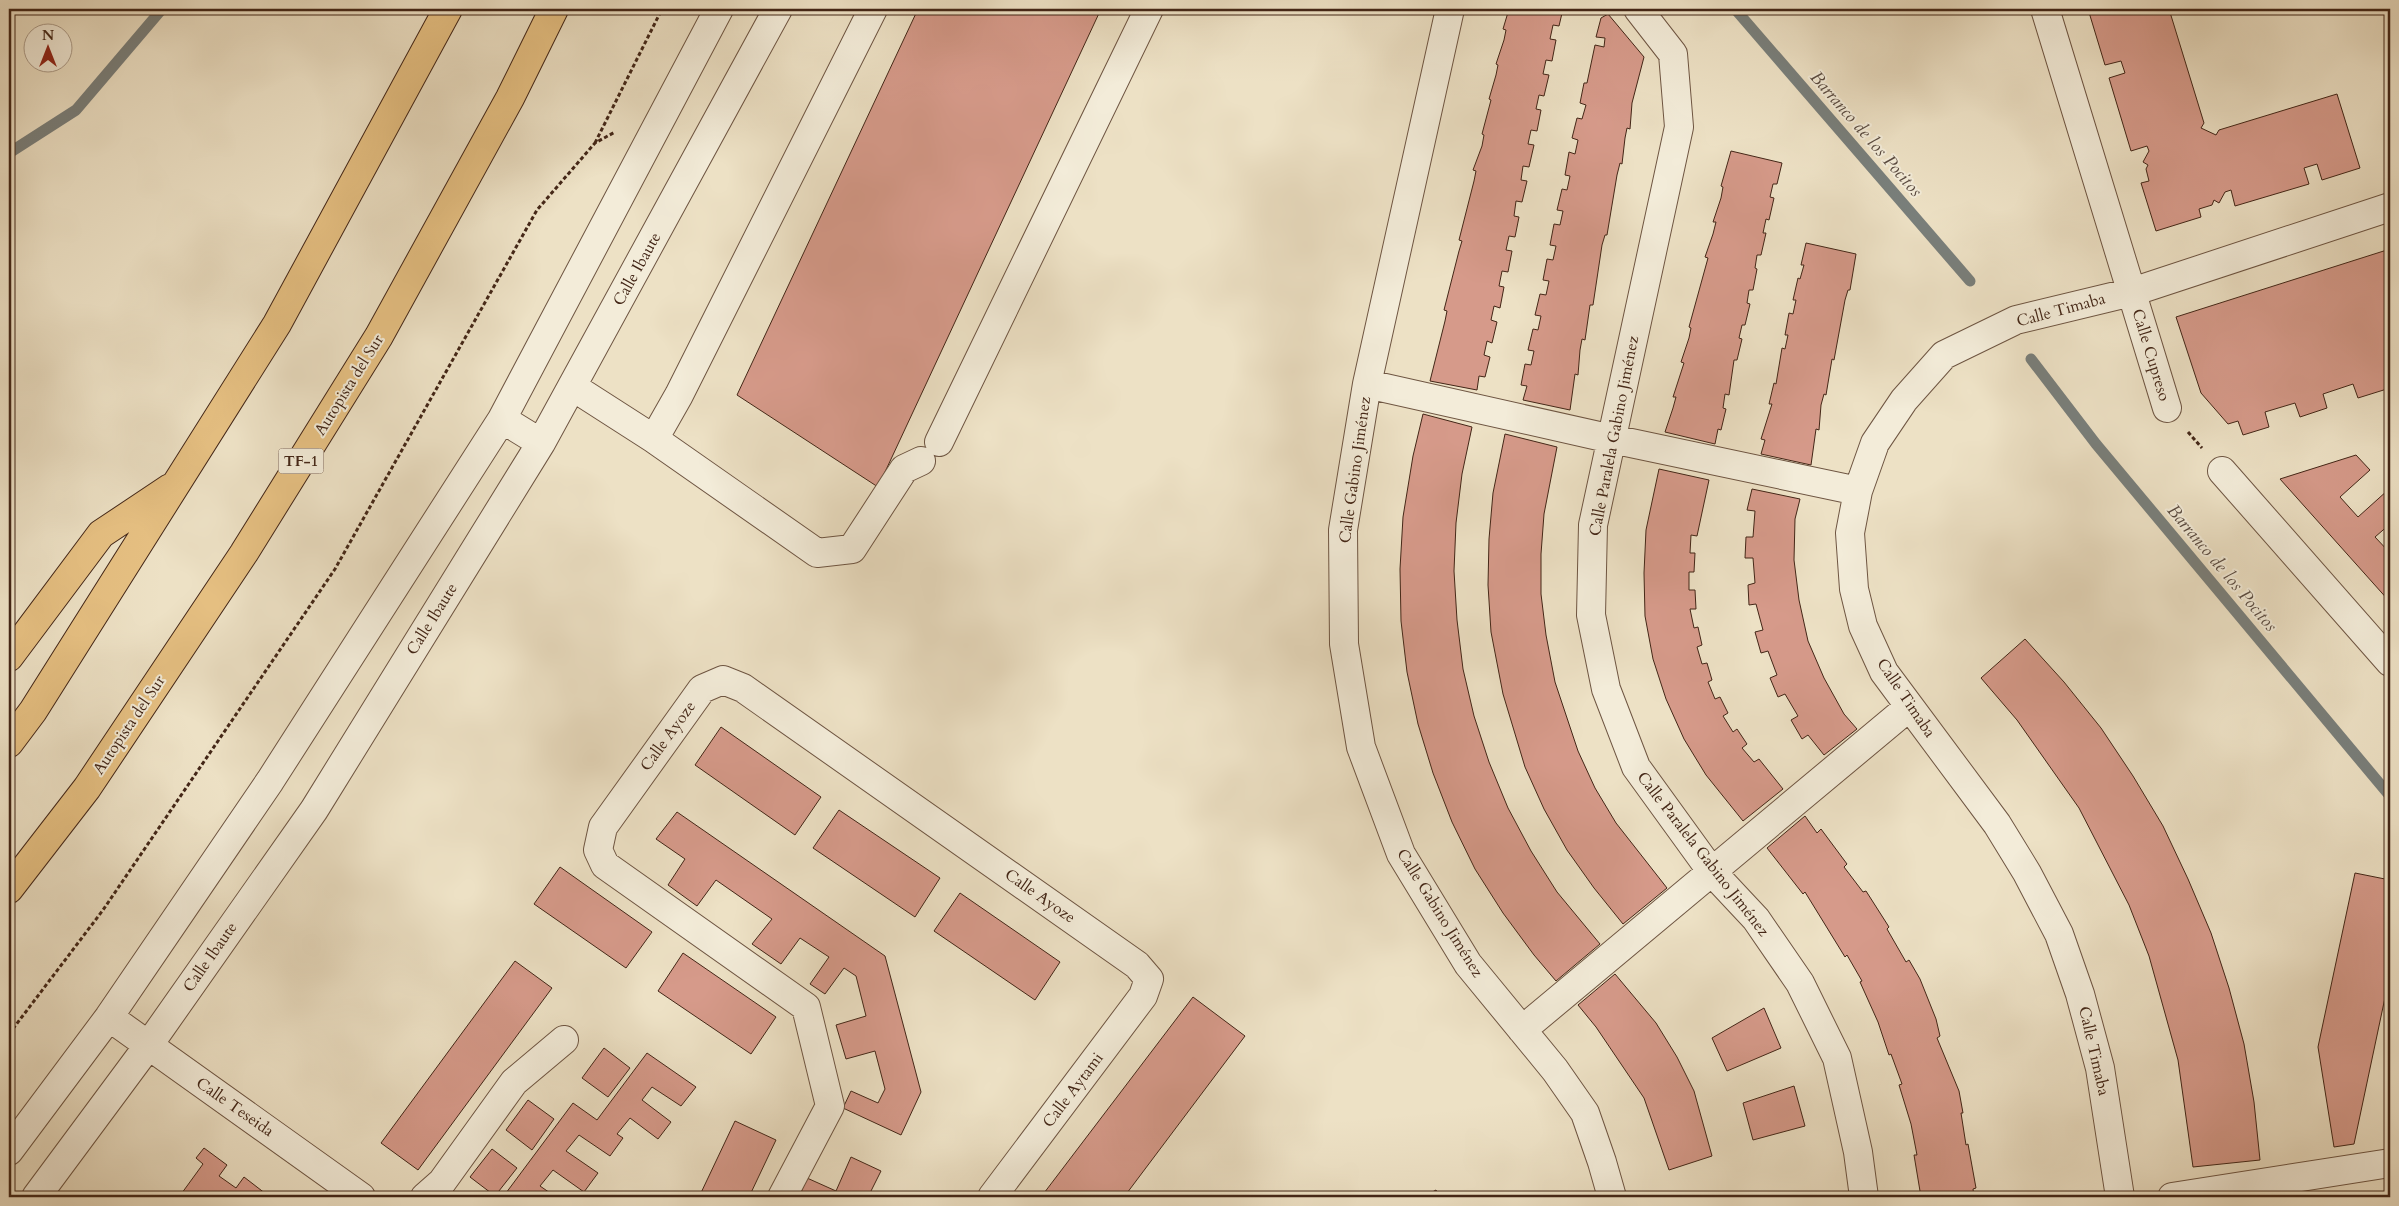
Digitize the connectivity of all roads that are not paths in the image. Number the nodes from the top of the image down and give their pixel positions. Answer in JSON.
{"nodes":[{"id":1,"x":448,"y":9,"type":"edge"},
{"id":2,"x":554,"y":9,"type":"edge"},
{"id":3,"x":719,"y":9,"type":"edge"},
{"id":4,"x":778,"y":9,"type":"edge"},
{"id":5,"x":872,"y":9,"type":"edge"},
{"id":6,"x":1149,"y":9,"type":"edge"},
{"id":7,"x":1450,"y":9,"type":"edge"},
{"id":8,"x":1638,"y":9,"type":"edge"},
{"id":9,"x":2045,"y":9,"type":"edge"},
{"id":10,"x":2390,"y":207,"type":"edge"},
{"id":11,"x":2132,"y":292,"type":"junction"},
{"id":12,"x":1367,"y":384,"type":"junction"},
{"id":13,"x":573,"y":387,"type":"junction"},
{"id":14,"x":2167,"y":408,"type":"road end"},
{"id":15,"x":502,"y":419,"type":"junction"},
{"id":16,"x":654,"y":439,"type":"junction"},
{"id":17,"x":1612,"y":439,"type":"junction"},
{"id":18,"x":541,"y":443,"type":"junction"},
{"id":19,"x":2222,"y":471,"type":"road end"},
{"id":20,"x":179,"y":481,"type":"junction"},
{"id":21,"x":1858,"y":491,"type":"junction"},
{"id":22,"x":9,"y":657,"type":"edge"},
{"id":23,"x":2390,"y":662,"type":"edge"},
{"id":24,"x":1909,"y":707,"type":"junction"},
{"id":25,"x":9,"y":743,"type":"edge"},
{"id":26,"x":1712,"y":872,"type":"junction"},
{"id":27,"x":9,"y":889,"type":"edge"},
{"id":28,"x":1149,"y":980,"type":"joint"},
{"id":29,"x":109,"y":1018,"type":"junction"},
{"id":30,"x":1522,"y":1030,"type":"junction"},
{"id":31,"x":564,"y":1040,"type":"dead end"},
{"id":32,"x":148,"y":1046,"type":"junction"},
{"id":33,"x":9,"y":1151,"type":"edge"},
{"id":34,"x":2390,"y":1163,"type":"edge"},
{"id":35,"x":36,"y":1197,"type":"edge"},
{"id":36,"x":361,"y":1197,"type":"edge"},
{"id":37,"x":425,"y":1197,"type":"edge"},
{"id":38,"x":782,"y":1197,"type":"edge"},
{"id":39,"x":992,"y":1197,"type":"edge"},
{"id":40,"x":1612,"y":1197,"type":"edge"},
{"id":41,"x":1864,"y":1197,"type":"edge"},
{"id":42,"x":2120,"y":1197,"type":"edge"},
{"id":43,"x":2172,"y":1197,"type":"edge"}],
"edges":[{"from":1,"to":20,"type":"highway"},
{"from":2,"to":27,"type":"highway","name":"Autopista del Sur","number":"TF-1"},
{"from":3,"to":15,"type":"street"},
{"from":4,"to":13,"type":"street","name":"Calle Ibaute"},
{"from":5,"to":16,"type":"street"},
{"from":6,"to":16,"type":"street"},
{"from":7,"to":12,"type":"street","name":"Calle Gabino Jiménez"},
{"from":8,"to":17,"type":"street","name":"Calle Paralela Gabino Jiménez"},
{"from":9,"to":11,"type":"street","name":"Calle Cupreso"},
{"from":10,"to":11,"type":"street","name":"Calle Timaba"},
{"from":11,"to":14,"type":"street","name":"Calle Cupreso"},
{"from":11,"to":21,"type":"street","name":"Calle Timaba"},
{"from":12,"to":17,"type":"street"},
{"from":12,"to":30,"type":"street","name":"Calle Gabino Jiménez"},
{"from":13,"to":16,"type":"street"},
{"from":13,"to":18,"type":"street","name":"Calle Ibaute"},
{"from":15,"to":18,"type":"street"},
{"from":15,"to":29,"type":"street"},
{"from":17,"to":21,"type":"street"},
{"from":17,"to":26,"type":"street","name":"Calle Paralela Gabino Jiménez"},
{"from":18,"to":32,"type":"street","name":"Calle Ibaute"},
{"from":19,"to":23,"type":"street"},
{"from":20,"to":22,"type":"highway"},
{"from":20,"to":25,"type":"highway"},
{"from":21,"to":24,"type":"street","name":"Calle Timaba"},
{"from":24,"to":26,"type":"street"},
{"from":24,"to":42,"type":"street","name":"Calle Timaba"},
{"from":26,"to":30,"type":"street"},
{"from":26,"to":41,"type":"street","name":"Calle Paralela Gabino Jiménez"},
{"from":28,"to":38,"type":"street","name":"Calle Ayoze"},
{"from":28,"to":39,"type":"street","name":"Calle Aytami"},
{"from":29,"to":32,"type":"street","name":"Calle Teseida"},
{"from":29,"to":33,"type":"street"},
{"from":30,"to":40,"type":"street","name":"Calle Gabino Jiménez"},
{"from":31,"to":37,"type":"street"},
{"from":32,"to":35,"type":"street","name":"Calle Ibaute"},
{"from":32,"to":36,"type":"street","name":"Calle Teseida"},
{"from":34,"to":43,"type":"street"}]}
